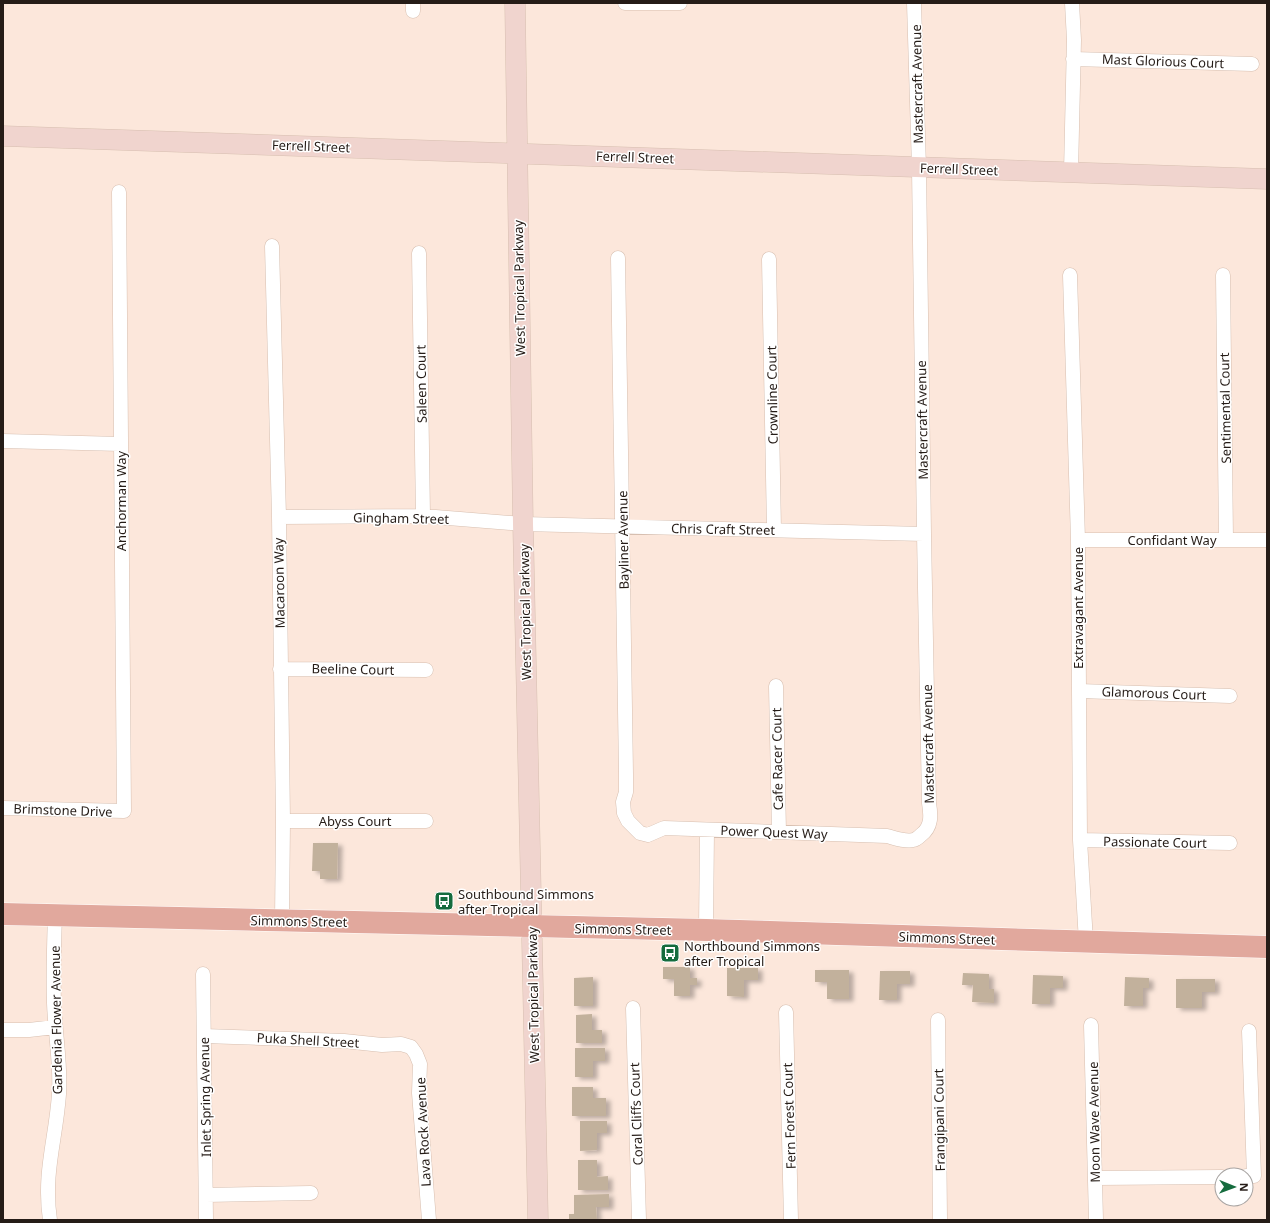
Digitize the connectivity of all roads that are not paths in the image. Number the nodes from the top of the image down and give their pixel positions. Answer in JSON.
{"nodes":[{"id":1,"x":515,"y":3,"type":"edge"},
{"id":2,"x":626,"y":3,"type":"edge"},
{"id":3,"x":680,"y":3,"type":"edge"},
{"id":4,"x":914,"y":3,"type":"edge"},
{"id":5,"x":1072,"y":3,"type":"edge"},
{"id":6,"x":1073,"y":59,"type":"junction"},
{"id":7,"x":1252,"y":64,"type":"dead end"},
{"id":8,"x":3,"y":136,"type":"edge"},
{"id":9,"x":518,"y":152,"type":"junction"},
{"id":10,"x":919,"y":168,"type":"junction"},
{"id":11,"x":1071,"y":172,"type":"junction"},
{"id":12,"x":1267,"y":179,"type":"edge"},
{"id":13,"x":119,"y":192,"type":"dead end"},
{"id":14,"x":272,"y":246,"type":"dead end"},
{"id":15,"x":419,"y":253,"type":"dead end"},
{"id":16,"x":618,"y":258,"type":"dead end"},
{"id":17,"x":769,"y":259,"type":"dead end"},
{"id":18,"x":1070,"y":274,"type":"dead end"},
{"id":19,"x":1223,"y":276,"type":"dead end"},
{"id":20,"x":3,"y":440,"type":"edge"},
{"id":21,"x":121,"y":444,"type":"junction"},
{"id":22,"x":279,"y":516,"type":"junction"},
{"id":23,"x":423,"y":516,"type":"junction"},
{"id":24,"x":523,"y":524,"type":"junction"},
{"id":25,"x":623,"y":527,"type":"junction"},
{"id":26,"x":774,"y":530,"type":"junction"},
{"id":27,"x":924,"y":534,"type":"junction"},
{"id":28,"x":1078,"y":540,"type":"junction"},
{"id":29,"x":1226,"y":540,"type":"junction"},
{"id":30,"x":1267,"y":540,"type":"edge"},
{"id":31,"x":280,"y":668,"type":"junction"},
{"id":32,"x":426,"y":670,"type":"dead end"},
{"id":33,"x":776,"y":686,"type":"dead end"},
{"id":34,"x":1079,"y":691,"type":"junction"},
{"id":35,"x":1230,"y":696,"type":"dead end"},
{"id":36,"x":3,"y":808,"type":"edge"},
{"id":37,"x":124,"y":812,"type":"joint"},
{"id":38,"x":284,"y":820,"type":"junction"},
{"id":39,"x":426,"y":821,"type":"dead end"},
{"id":40,"x":628,"y":821,"type":"joint"},
{"id":41,"x":707,"y":830,"type":"junction"},
{"id":42,"x":779,"y":832,"type":"junction"},
{"id":43,"x":923,"y":834,"type":"joint"},
{"id":44,"x":1080,"y":840,"type":"junction"},
{"id":45,"x":1230,"y":843,"type":"dead end"},
{"id":46,"x":3,"y":914,"type":"edge"},
{"id":47,"x":55,"y":915,"type":"junction"},
{"id":48,"x":282,"y":921,"type":"junction"},
{"id":49,"x":532,"y":927,"type":"junction"},
{"id":50,"x":706,"y":930,"type":"junction"},
{"id":51,"x":1086,"y":942,"type":"junction"},
{"id":52,"x":1267,"y":948,"type":"edge"},
{"id":53,"x":203,"y":974,"type":"dead end"},
{"id":54,"x":633,"y":1008,"type":"dead end"},
{"id":55,"x":786,"y":1012,"type":"dead end"},
{"id":56,"x":938,"y":1020,"type":"dead end"},
{"id":57,"x":1091,"y":1025,"type":"dead end"},
{"id":58,"x":55,"y":1027,"type":"junction"},
{"id":59,"x":3,"y":1030,"type":"edge"},
{"id":60,"x":1249,"y":1031,"type":"dead end"},
{"id":61,"x":204,"y":1036,"type":"junction"},
{"id":62,"x":411,"y":1047,"type":"joint"},
{"id":63,"x":1250,"y":1167,"type":"edge"},
{"id":64,"x":1214,"y":1177,"type":"edge"},
{"id":65,"x":1095,"y":1178,"type":"junction"},
{"id":66,"x":311,"y":1193,"type":"dead end"},
{"id":67,"x":206,"y":1195,"type":"junction"},
{"id":68,"x":50,"y":1220,"type":"edge"},
{"id":69,"x":206,"y":1220,"type":"edge"},
{"id":70,"x":429,"y":1220,"type":"edge"},
{"id":71,"x":538,"y":1220,"type":"edge"},
{"id":72,"x":639,"y":1220,"type":"edge"},
{"id":73,"x":791,"y":1220,"type":"edge"},
{"id":74,"x":940,"y":1220,"type":"edge"},
{"id":75,"x":1096,"y":1220,"type":"edge"}],
"edges":[{"from":1,"to":9,"type":"street","name":"West Tropical Parkway"},
{"from":2,"to":3,"type":"street"},
{"from":4,"to":10,"type":"street","name":"Mastercraft Avenue"},
{"from":5,"to":6,"type":"street"},
{"from":6,"to":7,"type":"street","name":"Mast Glorious Court"},
{"from":6,"to":11,"type":"street"},
{"from":8,"to":9,"type":"street","name":"Ferrell Street"},
{"from":9,"to":10,"type":"street","name":"Ferrell Street"},
{"from":9,"to":24,"type":"street","name":"West Tropical Parkway"},
{"from":10,"to":11,"type":"street","name":"Ferrell Street"},
{"from":10,"to":27,"type":"street","name":"Mastercraft Avenue"},
{"from":11,"to":12,"type":"street","name":"Ferrell Street"},
{"from":13,"to":21,"type":"street","name":"Anchorman Way"},
{"from":14,"to":22,"type":"street","name":"Macaroon Way"},
{"from":15,"to":23,"type":"street","name":"Saleen Court"},
{"from":16,"to":25,"type":"street","name":"Bayliner Avenue"},
{"from":17,"to":26,"type":"street","name":"Crownline Court"},
{"from":18,"to":28,"type":"street","name":"Extravagant Avenue"},
{"from":19,"to":29,"type":"street","name":"Sentimental Court"},
{"from":20,"to":21,"type":"street"},
{"from":21,"to":37,"type":"street","name":"Anchorman Way"},
{"from":22,"to":23,"type":"street","name":"Gingham Street"},
{"from":22,"to":31,"type":"street","name":"Macaroon Way"},
{"from":23,"to":24,"type":"street","name":"Gingham Street"},
{"from":24,"to":25,"type":"street","name":"Chris Craft Street"},
{"from":24,"to":49,"type":"street","name":"West Tropical Parkway"},
{"from":25,"to":26,"type":"street","name":"Chris Craft Street"},
{"from":25,"to":40,"type":"street","name":"Bayliner Avenue"},
{"from":26,"to":27,"type":"street","name":"Chris Craft Street"},
{"from":27,"to":43,"type":"street","name":"Mastercraft Avenue"},
{"from":28,"to":29,"type":"street","name":"Confidant Way"},
{"from":28,"to":34,"type":"street","name":"Extravagant Avenue"},
{"from":29,"to":30,"type":"street","name":"Confidant Way"},
{"from":31,"to":32,"type":"street","name":"Beeline Court"},
{"from":31,"to":38,"type":"street","name":"Macaroon Way"},
{"from":33,"to":42,"type":"street","name":"Cafe Racer Court"},
{"from":34,"to":35,"type":"street","name":"Glamorous Court"},
{"from":34,"to":44,"type":"street","name":"Extravagant Avenue"},
{"from":36,"to":37,"type":"street","name":"Brimstone Drive"},
{"from":38,"to":39,"type":"street","name":"Abyss Court"},
{"from":38,"to":48,"type":"street","name":"Macaroon Way"},
{"from":40,"to":41,"type":"street","name":"Power Quest Way"},
{"from":41,"to":42,"type":"street","name":"Power Quest Way"},
{"from":41,"to":50,"type":"street"},
{"from":42,"to":43,"type":"street","name":"Power Quest Way"},
{"from":44,"to":45,"type":"street","name":"Passionate Court"},
{"from":44,"to":51,"type":"street","name":"Extravagant Avenue"},
{"from":46,"to":47,"type":"main road","name":"Simmons Street"},
{"from":47,"to":48,"type":"main road","name":"Simmons Street"},
{"from":47,"to":58,"type":"street","name":"Gardenia Flower Avenue"},
{"from":48,"to":49,"type":"main road","name":"Simmons Street"},
{"from":49,"to":50,"type":"main road","name":"Simmons Street"},
{"from":49,"to":71,"type":"street","name":"West Tropical Parkway"},
{"from":50,"to":51,"type":"main road","name":"Simmons Street"},
{"from":51,"to":52,"type":"main road","name":"Simmons Street"},
{"from":53,"to":61,"type":"street","name":"Inlet Spring Avenue"},
{"from":54,"to":72,"type":"street","name":"Coral Cliffs Court"},
{"from":55,"to":73,"type":"street","name":"Fern Forest Court"},
{"from":56,"to":74,"type":"street","name":"Frangipani Court"},
{"from":57,"to":65,"type":"street","name":"Moon Wave Avenue"},
{"from":58,"to":59,"type":"street"},
{"from":58,"to":68,"type":"street","name":"Gardenia Flower Avenue"},
{"from":60,"to":63,"type":"street"},
{"from":61,"to":62,"type":"street","name":"Puka Shell Street"},
{"from":61,"to":67,"type":"street","name":"Inlet Spring Avenue"},
{"from":62,"to":70,"type":"street","name":"Lava Rock Avenue"},
{"from":64,"to":65,"type":"street"},
{"from":65,"to":75,"type":"street","name":"Moon Wave Avenue"},
{"from":66,"to":67,"type":"street"},
{"from":67,"to":69,"type":"street","name":"Inlet Spring Avenue"}]}
